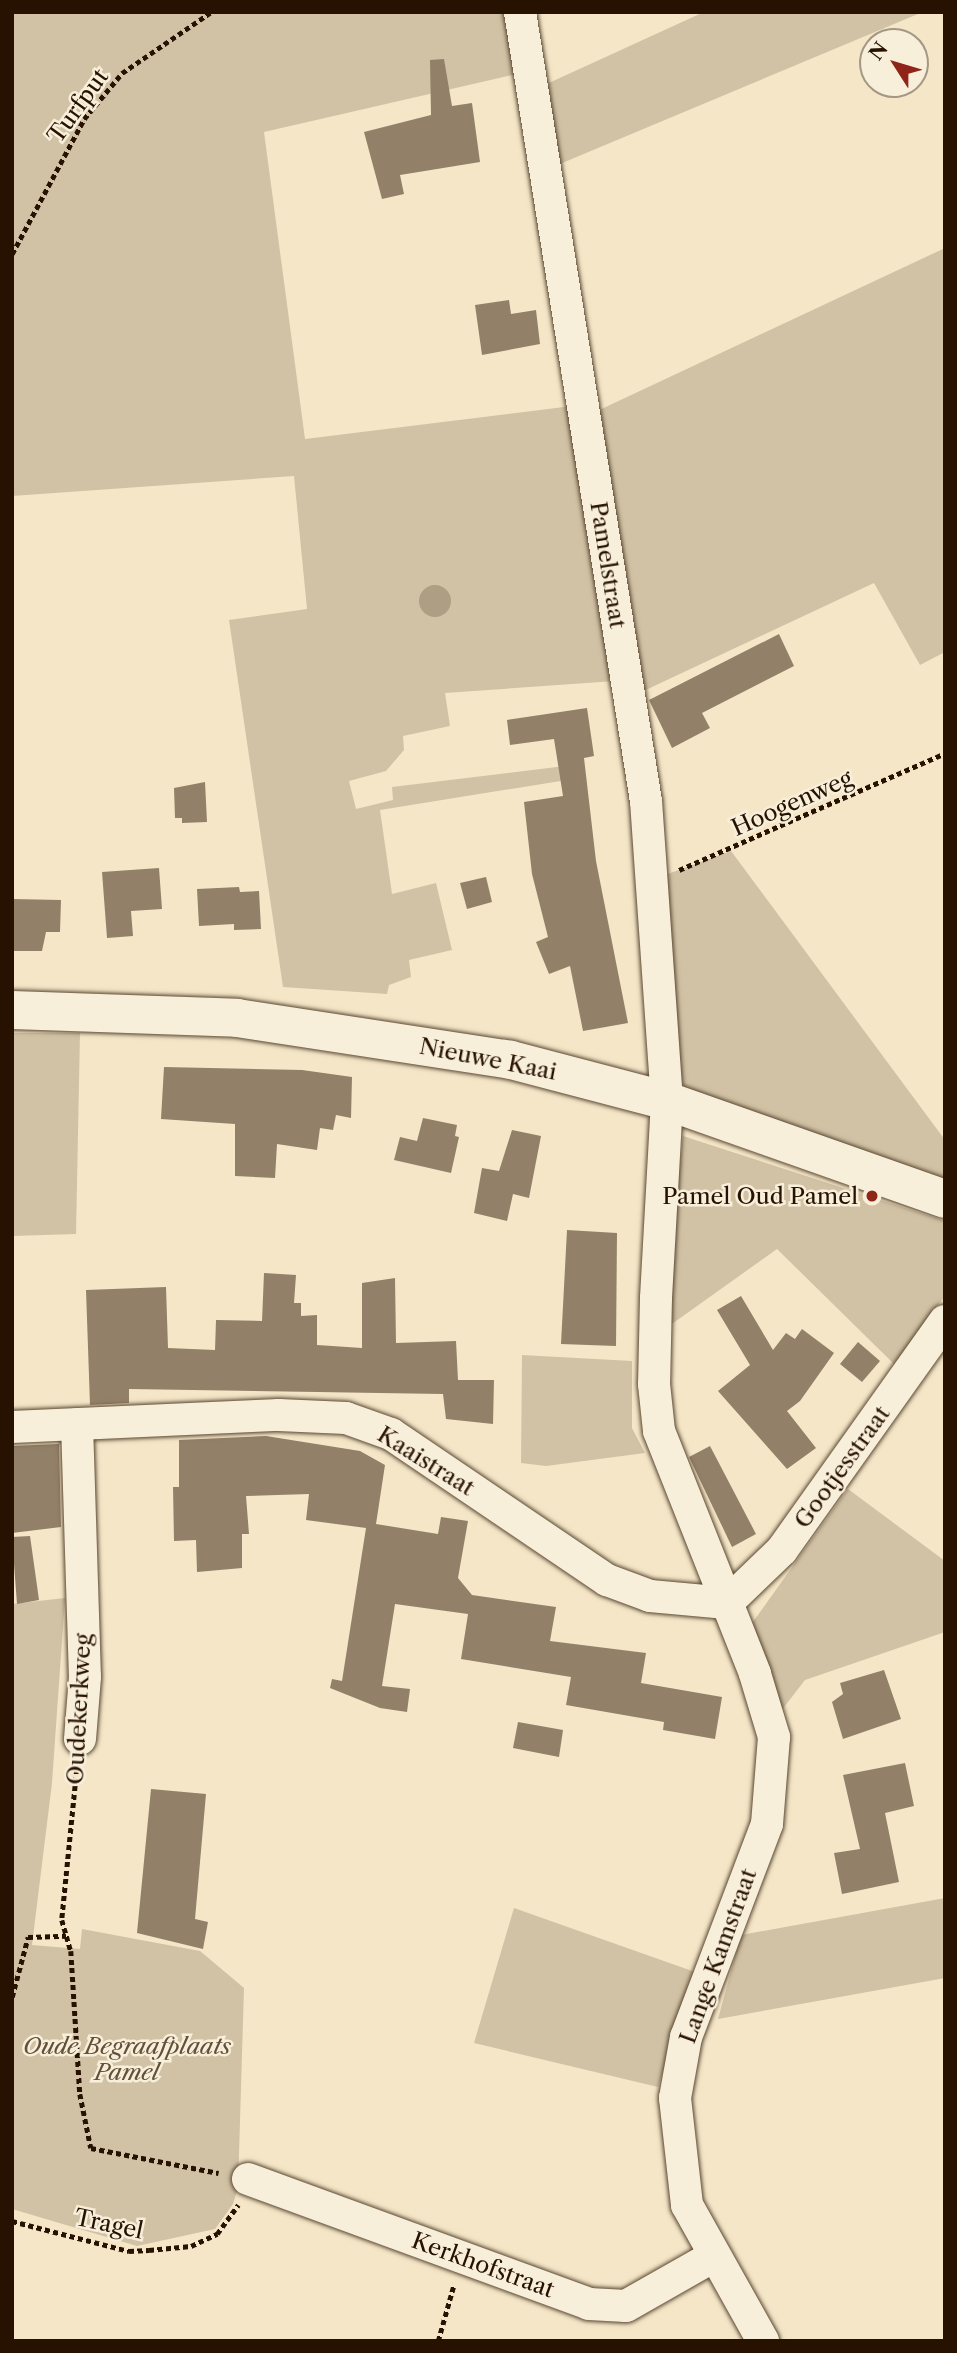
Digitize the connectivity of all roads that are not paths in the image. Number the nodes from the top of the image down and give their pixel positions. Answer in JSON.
{"nodes":[{"id":1,"x":520,"y":12,"type":"edge"},
{"id":2,"x":12,"y":1010,"type":"edge"},
{"id":3,"x":667,"y":1111,"type":"junction"},
{"id":4,"x":945,"y":1199,"type":"edge"},
{"id":5,"x":945,"y":1321,"type":"edge"},
{"id":6,"x":77,"y":1424,"type":"junction"},
{"id":7,"x":12,"y":1427,"type":"edge"},
{"id":8,"x":727,"y":1602,"type":"junction"},
{"id":9,"x":80,"y":1739,"type":"road end"},
{"id":10,"x":248,"y":2179,"type":"road end"},
{"id":11,"x":714,"y":2256,"type":"junction"},
{"id":12,"x":763,"y":2341,"type":"edge"}],
"edges":[{"from":1,"to":3,"type":"street","name":"Pamelstraat"},
{"from":2,"to":3,"type":"main road","name":"Nieuwe Kaai"},
{"from":3,"to":4,"type":"main road","name":"Nieuwe Kaai"},
{"from":3,"to":8,"type":"street","name":"Lange Kamstraat"},
{"from":5,"to":8,"type":"street","name":"Gootjesstraat"},
{"from":6,"to":7,"type":"street","name":"Kaaistraat"},
{"from":6,"to":8,"type":"street","name":"Kaaistraat"},
{"from":6,"to":9,"type":"street","name":"Oudekerkweg"},
{"from":8,"to":11,"type":"street","name":"Lange Kamstraat"},
{"from":10,"to":11,"type":"street","name":"Kerkhofstraat"},
{"from":11,"to":12,"type":"street","name":"Lange Kamstraat"}]}
